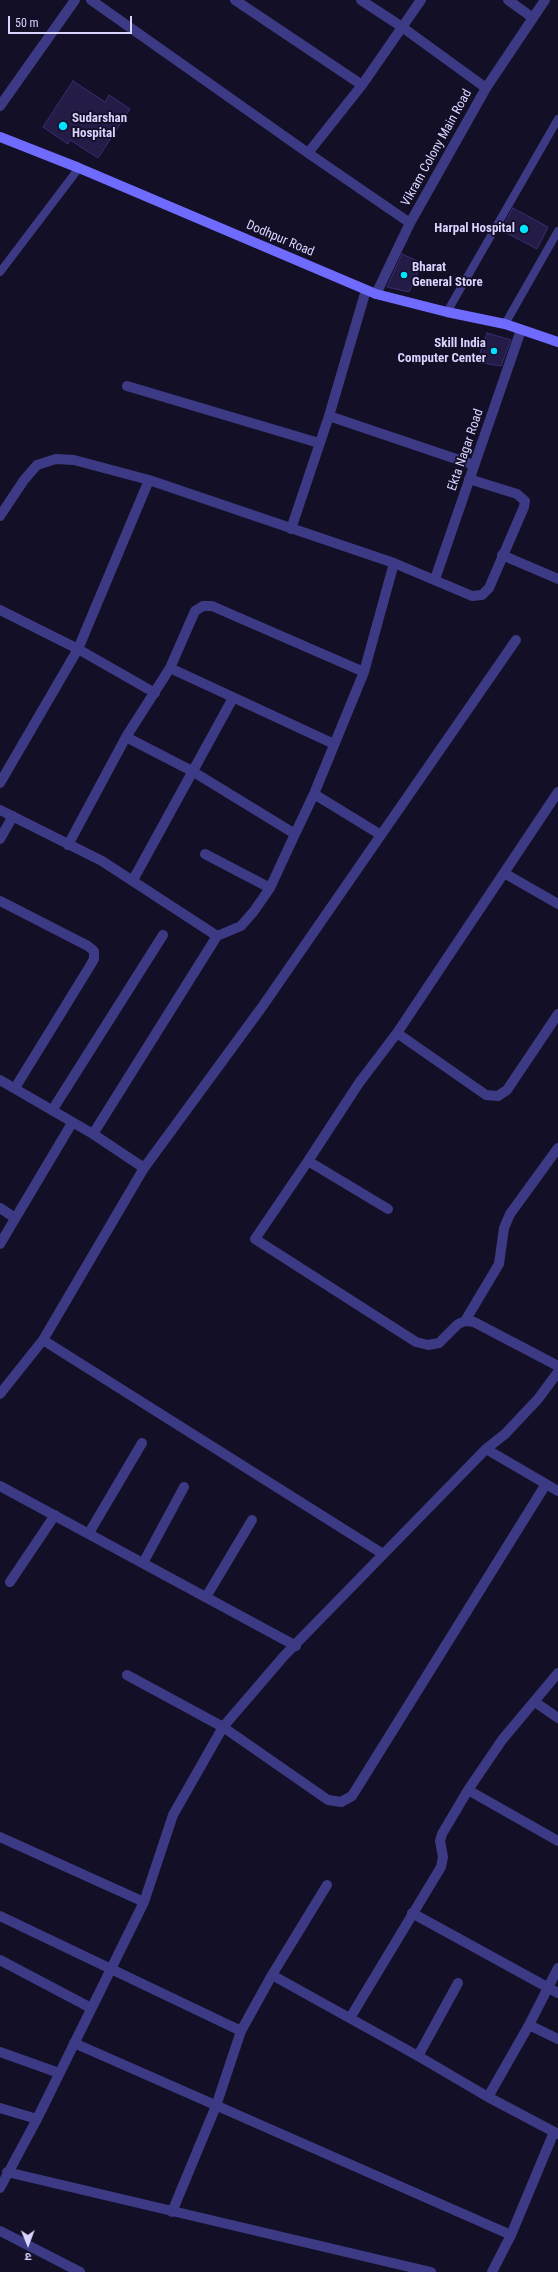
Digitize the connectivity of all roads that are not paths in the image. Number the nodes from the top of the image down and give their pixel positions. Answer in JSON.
{"nodes":[{"id":1,"x":75,"y":0,"type":"edge"},
{"id":2,"x":91,"y":0,"type":"edge"},
{"id":3,"x":235,"y":0,"type":"edge"},
{"id":4,"x":360,"y":0,"type":"edge"},
{"id":5,"x":421,"y":0,"type":"edge"},
{"id":6,"x":508,"y":0,"type":"edge"},
{"id":7,"x":545,"y":0,"type":"edge"},
{"id":8,"x":533,"y":18,"type":"junction"},
{"id":9,"x":402,"y":27,"type":"junction"},
{"id":10,"x":362,"y":86,"type":"junction"},
{"id":11,"x":486,"y":88,"type":"junction"},
{"id":12,"x":0,"y":106,"type":"edge"},
{"id":13,"x":558,"y":119,"type":"edge"},
{"id":14,"x":0,"y":137,"type":"edge"},
{"id":15,"x":308,"y":153,"type":"junction"},
{"id":16,"x":79,"y":168,"type":"junction"},
{"id":17,"x":410,"y":223,"type":"junction"},
{"id":18,"x":558,"y":231,"type":"edge"},
{"id":19,"x":0,"y":272,"type":"edge"},
{"id":20,"x":371,"y":292,"type":"junction"},
{"id":21,"x":447,"y":312,"type":"junction"},
{"id":22,"x":505,"y":324,"type":"junction"},
{"id":23,"x":521,"y":330,"type":"junction"},
{"id":24,"x":558,"y":342,"type":"edge"},
{"id":25,"x":127,"y":386,"type":"dead end"},
{"id":26,"x":329,"y":416,"type":"junction"},
{"id":27,"x":320,"y":443,"type":"junction"},
{"id":28,"x":474,"y":465,"type":"junction"},
{"id":29,"x":469,"y":479,"type":"junction"},
{"id":30,"x":149,"y":480,"type":"junction"},
{"id":31,"x":0,"y":516,"type":"edge"},
{"id":32,"x":291,"y":529,"type":"junction"},
{"id":33,"x":502,"y":555,"type":"junction"},
{"id":34,"x":394,"y":563,"type":"junction"},
{"id":35,"x":435,"y":579,"type":"junction"},
{"id":36,"x":558,"y":579,"type":"edge"},
{"id":37,"x":0,"y":610,"type":"edge"},
{"id":38,"x":516,"y":640,"type":"dead end"},
{"id":39,"x":78,"y":649,"type":"junction"},
{"id":40,"x":170,"y":668,"type":"junction"},
{"id":41,"x":364,"y":672,"type":"junction"},
{"id":42,"x":155,"y":693,"type":"junction"},
{"id":43,"x":233,"y":698,"type":"junction"},
{"id":44,"x":126,"y":737,"type":"junction"},
{"id":45,"x":334,"y":744,"type":"junction"},
{"id":46,"x":192,"y":771,"type":"junction"},
{"id":47,"x":0,"y":783,"type":"edge"},
{"id":48,"x":558,"y":792,"type":"edge"},
{"id":49,"x":314,"y":794,"type":"junction"},
{"id":50,"x":0,"y":810,"type":"edge"},
{"id":51,"x":13,"y":816,"type":"junction"},
{"id":52,"x":295,"y":834,"type":"junction"},
{"id":53,"x":380,"y":835,"type":"junction"},
{"id":54,"x":0,"y":839,"type":"edge"},
{"id":55,"x":68,"y":845,"type":"junction"},
{"id":56,"x":205,"y":854,"type":"dead end"},
{"id":57,"x":504,"y":873,"type":"junction"},
{"id":58,"x":133,"y":880,"type":"junction"},
{"id":59,"x":270,"y":888,"type":"junction"},
{"id":60,"x":0,"y":901,"type":"edge"},
{"id":61,"x":558,"y":904,"type":"edge"},
{"id":62,"x":163,"y":935,"type":"dead end"},
{"id":63,"x":216,"y":936,"type":"junction"},
{"id":64,"x":558,"y":1014,"type":"edge"},
{"id":65,"x":397,"y":1033,"type":"junction"},
{"id":66,"x":0,"y":1080,"type":"edge"},
{"id":67,"x":15,"y":1088,"type":"junction"},
{"id":68,"x":53,"y":1109,"type":"junction"},
{"id":69,"x":72,"y":1123,"type":"junction"},
{"id":70,"x":93,"y":1134,"type":"junction"},
{"id":71,"x":558,"y":1148,"type":"edge"},
{"id":72,"x":308,"y":1161,"type":"junction"},
{"id":73,"x":144,"y":1168,"type":"junction"},
{"id":74,"x":0,"y":1208,"type":"edge"},
{"id":75,"x":388,"y":1209,"type":"dead end"},
{"id":76,"x":15,"y":1218,"type":"junction"},
{"id":77,"x":0,"y":1244,"type":"edge"},
{"id":78,"x":465,"y":1321,"type":"junction"},
{"id":79,"x":43,"y":1340,"type":"junction"},
{"id":80,"x":558,"y":1366,"type":"edge"},
{"id":81,"x":558,"y":1372,"type":"edge"},
{"id":82,"x":0,"y":1394,"type":"edge"},
{"id":83,"x":142,"y":1443,"type":"dead end"},
{"id":84,"x":486,"y":1449,"type":"junction"},
{"id":85,"x":546,"y":1484,"type":"junction"},
{"id":86,"x":0,"y":1486,"type":"edge"},
{"id":87,"x":184,"y":1487,"type":"dead end"},
{"id":88,"x":558,"y":1491,"type":"edge"},
{"id":89,"x":55,"y":1515,"type":"junction"},
{"id":90,"x":252,"y":1520,"type":"dead end"},
{"id":91,"x":88,"y":1533,"type":"junction"},
{"id":92,"x":383,"y":1554,"type":"junction"},
{"id":93,"x":143,"y":1563,"type":"junction"},
{"id":94,"x":10,"y":1582,"type":"dead end"},
{"id":95,"x":206,"y":1597,"type":"junction"},
{"id":96,"x":296,"y":1646,"type":"junction"},
{"id":97,"x":558,"y":1673,"type":"edge"},
{"id":98,"x":127,"y":1675,"type":"dead end"},
{"id":99,"x":535,"y":1702,"type":"junction"},
{"id":100,"x":558,"y":1718,"type":"edge"},
{"id":101,"x":222,"y":1727,"type":"junction"},
{"id":102,"x":468,"y":1790,"type":"junction"},
{"id":103,"x":0,"y":1837,"type":"edge"},
{"id":104,"x":558,"y":1841,"type":"edge"},
{"id":105,"x":327,"y":1885,"type":"dead end"},
{"id":106,"x":144,"y":1902,"type":"junction"},
{"id":107,"x":412,"y":1912,"type":"junction"},
{"id":108,"x":0,"y":1916,"type":"edge"},
{"id":109,"x":0,"y":1960,"type":"edge"},
{"id":110,"x":558,"y":1968,"type":"edge"},
{"id":111,"x":111,"y":1969,"type":"junction"},
{"id":112,"x":272,"y":1975,"type":"junction"},
{"id":113,"x":458,"y":1983,"type":"dead end"},
{"id":114,"x":548,"y":1988,"type":"junction"},
{"id":115,"x":558,"y":1993,"type":"edge"},
{"id":116,"x":92,"y":2008,"type":"junction"},
{"id":117,"x":350,"y":2018,"type":"junction"},
{"id":118,"x":529,"y":2025,"type":"junction"},
{"id":119,"x":241,"y":2031,"type":"junction"},
{"id":120,"x":558,"y":2039,"type":"edge"},
{"id":121,"x":74,"y":2043,"type":"junction"},
{"id":122,"x":0,"y":2052,"type":"edge"},
{"id":123,"x":418,"y":2056,"type":"junction"},
{"id":124,"x":59,"y":2073,"type":"junction"},
{"id":125,"x":488,"y":2097,"type":"junction"},
{"id":126,"x":216,"y":2106,"type":"junction"},
{"id":127,"x":0,"y":2108,"type":"edge"},
{"id":128,"x":37,"y":2119,"type":"junction"},
{"id":129,"x":556,"y":2133,"type":"edge"},
{"id":130,"x":7,"y":2172,"type":"junction"},
{"id":131,"x":0,"y":2188,"type":"edge"},
{"id":132,"x":172,"y":2212,"type":"junction"},
{"id":133,"x":0,"y":2231,"type":"edge"},
{"id":134,"x":511,"y":2235,"type":"junction"},
{"id":135,"x":80,"y":2272,"type":"edge"},
{"id":136,"x":431,"y":2272,"type":"edge"},
{"id":137,"x":492,"y":2272,"type":"edge"}],
"edges":[{"from":1,"to":12,"type":"street"},
{"from":2,"to":15,"type":"street"},
{"from":3,"to":10,"type":"street"},
{"from":4,"to":9,"type":"street","name":"Vikram Colony Main Road"},
{"from":5,"to":9,"type":"street"},
{"from":6,"to":8,"type":"street"},
{"from":7,"to":8,"type":"street"},
{"from":8,"to":11,"type":"street"},
{"from":9,"to":10,"type":"street"},
{"from":9,"to":11,"type":"street","name":"Vikram Colony Main Road"},
{"from":10,"to":15,"type":"street"},
{"from":11,"to":17,"type":"street","name":"Vikram Colony Main Road"},
{"from":13,"to":21,"type":"lane"},
{"from":14,"to":16,"type":"street","name":"Dodhpur Road"},
{"from":15,"to":17,"type":"street"},
{"from":16,"to":19,"type":"lane"},
{"from":16,"to":20,"type":"street","name":"Dodhpur Road"},
{"from":17,"to":20,"type":"street","name":"Vikram Colony Main Road"},
{"from":18,"to":22,"type":"lane"},
{"from":20,"to":21,"type":"street","name":"Dodhpur Road"},
{"from":20,"to":26,"type":"street"},
{"from":21,"to":22,"type":"street","name":"Dodhpur Road"},
{"from":22,"to":23,"type":"street","name":"Dodhpur Road"},
{"from":23,"to":24,"type":"street","name":"Dodhpur Road"},
{"from":23,"to":28,"type":"street","name":"Ekta Nagar Road"},
{"from":25,"to":27,"type":"street"},
{"from":26,"to":27,"type":"street"},
{"from":26,"to":28,"type":"street"},
{"from":27,"to":32,"type":"street"},
{"from":28,"to":29,"type":"street","name":"Ekta Nagar Road"},
{"from":29,"to":33,"type":"street"},
{"from":29,"to":35,"type":"street","name":"Ekta Nagar Road"},
{"from":30,"to":31,"type":"street"},
{"from":30,"to":32,"type":"street"},
{"from":30,"to":39,"type":"street"},
{"from":32,"to":34,"type":"street"},
{"from":33,"to":35,"type":"street"},
{"from":33,"to":36,"type":"street"},
{"from":34,"to":35,"type":"street"},
{"from":34,"to":41,"type":"street"},
{"from":37,"to":39,"type":"street"},
{"from":38,"to":53,"type":"street"},
{"from":39,"to":42,"type":"street"},
{"from":39,"to":47,"type":"street"},
{"from":40,"to":41,"type":"street"},
{"from":40,"to":42,"type":"street"},
{"from":40,"to":43,"type":"street"},
{"from":41,"to":45,"type":"street"},
{"from":42,"to":44,"type":"street"},
{"from":43,"to":45,"type":"street"},
{"from":43,"to":46,"type":"street"},
{"from":44,"to":46,"type":"street"},
{"from":44,"to":55,"type":"street"},
{"from":45,"to":49,"type":"street"},
{"from":46,"to":52,"type":"street"},
{"from":46,"to":58,"type":"street"},
{"from":48,"to":57,"type":"street"},
{"from":49,"to":52,"type":"street"},
{"from":49,"to":53,"type":"street"},
{"from":50,"to":51,"type":"street"},
{"from":51,"to":54,"type":"street"},
{"from":51,"to":55,"type":"street"},
{"from":52,"to":59,"type":"street"},
{"from":53,"to":73,"type":"street"},
{"from":55,"to":58,"type":"street"},
{"from":56,"to":59,"type":"street"},
{"from":57,"to":61,"type":"street"},
{"from":57,"to":65,"type":"street"},
{"from":58,"to":63,"type":"street"},
{"from":59,"to":63,"type":"street"},
{"from":60,"to":67,"type":"street"},
{"from":62,"to":68,"type":"street"},
{"from":63,"to":70,"type":"street"},
{"from":64,"to":65,"type":"street"},
{"from":65,"to":72,"type":"street"},
{"from":66,"to":67,"type":"street"},
{"from":67,"to":68,"type":"street"},
{"from":68,"to":69,"type":"street"},
{"from":69,"to":70,"type":"street"},
{"from":69,"to":76,"type":"street"},
{"from":70,"to":73,"type":"street"},
{"from":71,"to":78,"type":"street"},
{"from":72,"to":75,"type":"street"},
{"from":72,"to":78,"type":"street"},
{"from":73,"to":79,"type":"street"},
{"from":74,"to":76,"type":"street"},
{"from":76,"to":77,"type":"street"},
{"from":78,"to":80,"type":"street"},
{"from":79,"to":82,"type":"street"},
{"from":79,"to":92,"type":"street"},
{"from":81,"to":84,"type":"street"},
{"from":83,"to":91,"type":"street"},
{"from":84,"to":85,"type":"street"},
{"from":84,"to":92,"type":"street"},
{"from":85,"to":88,"type":"street"},
{"from":85,"to":101,"type":"street"},
{"from":86,"to":89,"type":"street"},
{"from":87,"to":93,"type":"street"},
{"from":89,"to":91,"type":"street"},
{"from":89,"to":94,"type":"street"},
{"from":90,"to":95,"type":"street"},
{"from":91,"to":93,"type":"street"},
{"from":92,"to":96,"type":"street"},
{"from":93,"to":95,"type":"street"},
{"from":95,"to":96,"type":"street"},
{"from":96,"to":101,"type":"street"},
{"from":97,"to":99,"type":"street"},
{"from":98,"to":101,"type":"street"},
{"from":99,"to":100,"type":"street"},
{"from":99,"to":102,"type":"street"},
{"from":101,"to":106,"type":"street"},
{"from":102,"to":104,"type":"street"},
{"from":102,"to":107,"type":"street"},
{"from":103,"to":106,"type":"street"},
{"from":105,"to":112,"type":"street"},
{"from":106,"to":111,"type":"street"},
{"from":107,"to":114,"type":"street"},
{"from":107,"to":117,"type":"street"},
{"from":108,"to":111,"type":"street"},
{"from":109,"to":116,"type":"street"},
{"from":110,"to":114,"type":"street"},
{"from":111,"to":116,"type":"street"},
{"from":111,"to":119,"type":"street"},
{"from":112,"to":117,"type":"street"},
{"from":112,"to":119,"type":"street"},
{"from":113,"to":123,"type":"street"},
{"from":114,"to":115,"type":"street"},
{"from":114,"to":118,"type":"street"},
{"from":116,"to":121,"type":"street"},
{"from":117,"to":123,"type":"street"},
{"from":118,"to":120,"type":"street"},
{"from":118,"to":125,"type":"street"},
{"from":119,"to":126,"type":"street"},
{"from":121,"to":124,"type":"street"},
{"from":121,"to":126,"type":"street"},
{"from":122,"to":124,"type":"street"},
{"from":123,"to":125,"type":"street"},
{"from":124,"to":128,"type":"street"},
{"from":125,"to":129,"type":"street"},
{"from":126,"to":132,"type":"street"},
{"from":126,"to":134,"type":"street"},
{"from":127,"to":128,"type":"street"},
{"from":128,"to":130,"type":"street"},
{"from":129,"to":134,"type":"street"},
{"from":130,"to":131,"type":"street"},
{"from":130,"to":132,"type":"street"},
{"from":132,"to":136,"type":"street"},
{"from":133,"to":135,"type":"street"},
{"from":134,"to":137,"type":"street"}]}
